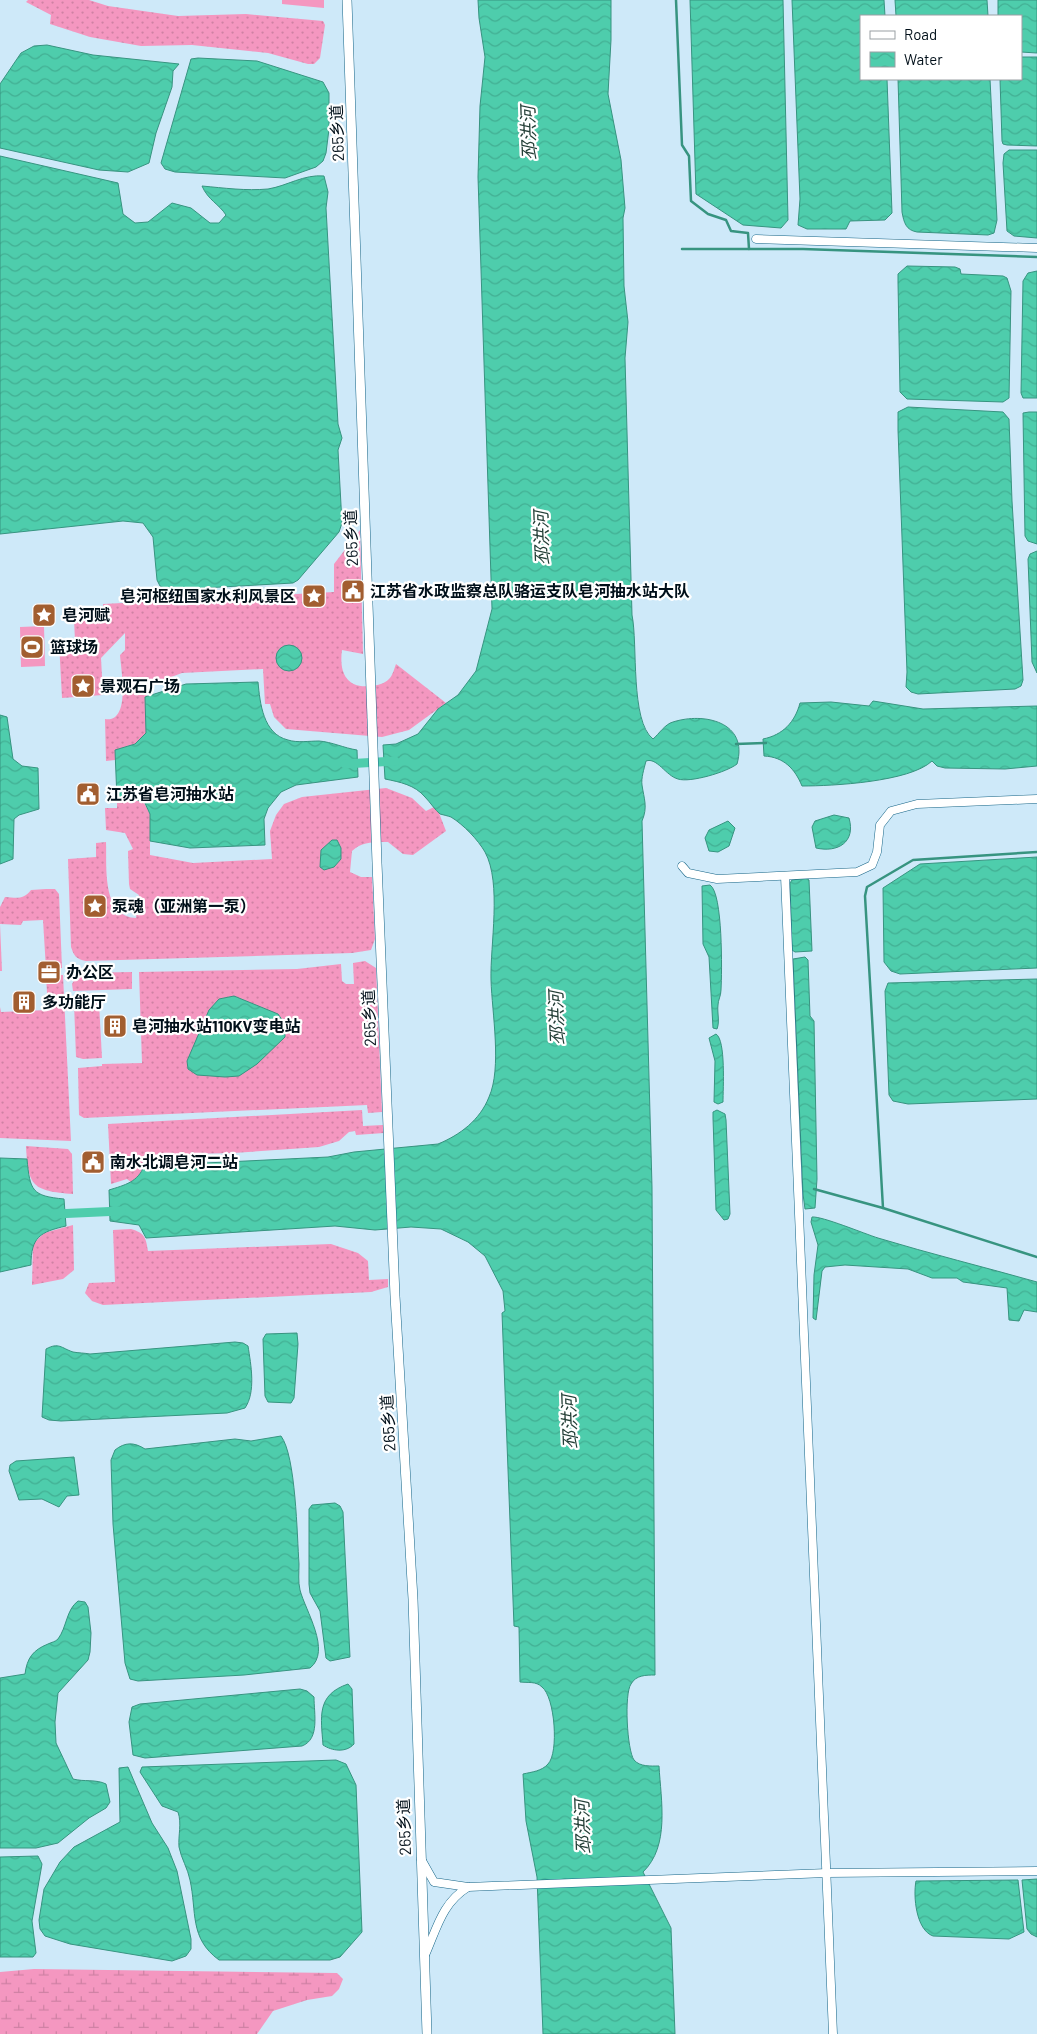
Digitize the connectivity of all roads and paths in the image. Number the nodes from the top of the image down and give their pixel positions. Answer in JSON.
{"nodes":[{"id":1,"x":347,"y":0,"type":"edge"},
{"id":2,"x":756,"y":240,"type":"dead end"},
{"id":3,"x":1037,"y":248,"type":"edge"},
{"id":4,"x":1037,"y":799,"type":"edge"},
{"id":5,"x":682,"y":866,"type":"dead end"},
{"id":6,"x":785,"y":876,"type":"junction"},
{"id":7,"x":420,"y":1856,"type":"junction"},
{"id":8,"x":1037,"y":1871,"type":"edge"},
{"id":9,"x":826,"y":1873,"type":"junction"},
{"id":10,"x":468,"y":1887,"type":"junction"},
{"id":11,"x":423,"y":1960,"type":"junction"},
{"id":12,"x":427,"y":2034,"type":"edge"},
{"id":13,"x":833,"y":2034,"type":"edge"}],
"edges":[{"from":1,"to":7,"type":"street","name":"265乡道"},
{"from":2,"to":3,"type":"street"},
{"from":4,"to":6,"type":"street"},
{"from":5,"to":6,"type":"street"},
{"from":6,"to":9,"type":"street"},
{"from":7,"to":10,"type":"street"},
{"from":7,"to":11,"type":"street","name":"265乡道"},
{"from":8,"to":9,"type":"street"},
{"from":9,"to":10,"type":"street"},
{"from":9,"to":13,"type":"street"},
{"from":10,"to":11,"type":"street"},
{"from":11,"to":12,"type":"street","name":"265乡道"}]}
